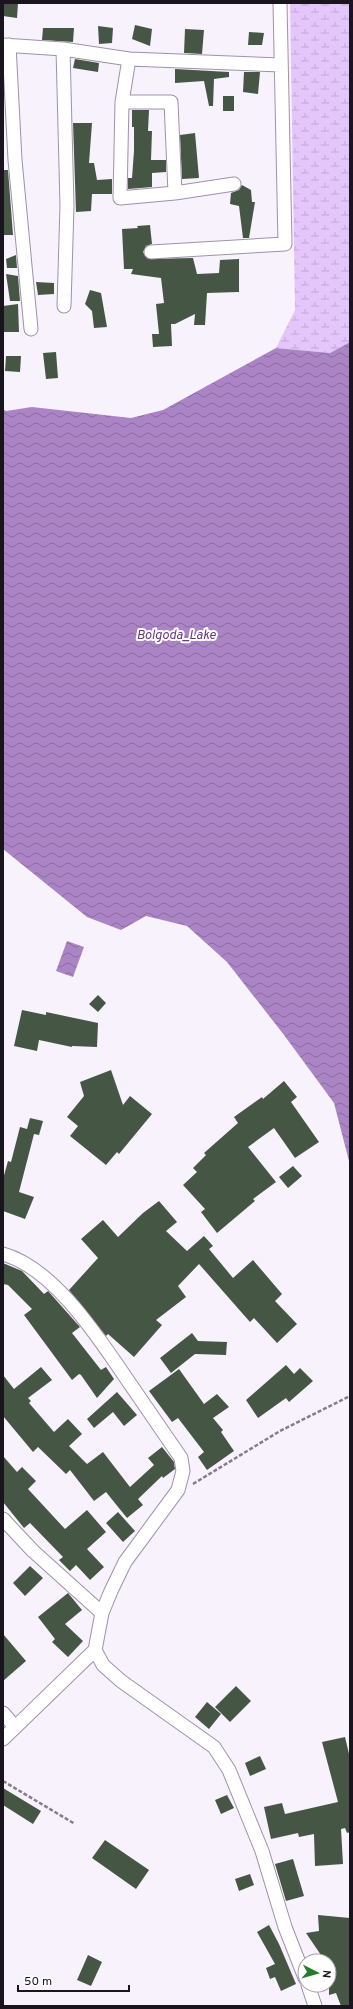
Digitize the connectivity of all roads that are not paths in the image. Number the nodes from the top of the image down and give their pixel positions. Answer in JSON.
{"nodes":[{"id":1,"x":280,"y":3,"type":"edge"},
{"id":2,"x":6,"y":45,"type":"edge"},
{"id":3,"x":63,"y":50,"type":"junction"},
{"id":4,"x":129,"y":59,"type":"junction"},
{"id":5,"x":281,"y":66,"type":"junction"},
{"id":6,"x":122,"y":102,"type":"junction"},
{"id":7,"x":234,"y":184,"type":"dead end"},
{"id":8,"x":175,"y":193,"type":"junction"},
{"id":9,"x":151,"y":252,"type":"dead end"},
{"id":10,"x":64,"y":306,"type":"dead end"},
{"id":11,"x":31,"y":329,"type":"dead end"},
{"id":12,"x":3,"y":1254,"type":"edge"},
{"id":13,"x":3,"y":1519,"type":"edge"},
{"id":14,"x":102,"y":1613,"type":"junction"},
{"id":15,"x":95,"y":1650,"type":"junction"},
{"id":16,"x":3,"y":1714,"type":"edge"},
{"id":17,"x":16,"y":1727,"type":"junction"},
{"id":18,"x":3,"y":1739,"type":"edge"},
{"id":19,"x":297,"y":1958,"type":"edge"},
{"id":20,"x":311,"y":1993,"type":"edge"},
{"id":21,"x":315,"y":2006,"type":"edge"}],
"edges":[{"from":1,"to":5,"type":"street"},
{"from":2,"to":3,"type":"street"},
{"from":2,"to":11,"type":"street"},
{"from":3,"to":4,"type":"street"},
{"from":3,"to":10,"type":"street"},
{"from":4,"to":5,"type":"street"},
{"from":4,"to":6,"type":"street"},
{"from":5,"to":9,"type":"street"},
{"from":6,"to":8,"type":"street"},
{"from":6,"to":8,"type":"street"},
{"from":7,"to":8,"type":"street"},
{"from":12,"to":14,"type":"street"},
{"from":13,"to":14,"type":"street"},
{"from":14,"to":15,"type":"street"},
{"from":15,"to":17,"type":"street"},
{"from":15,"to":19,"type":"street"},
{"from":16,"to":17,"type":"street"},
{"from":17,"to":18,"type":"street"},
{"from":20,"to":21,"type":"street"}]}
